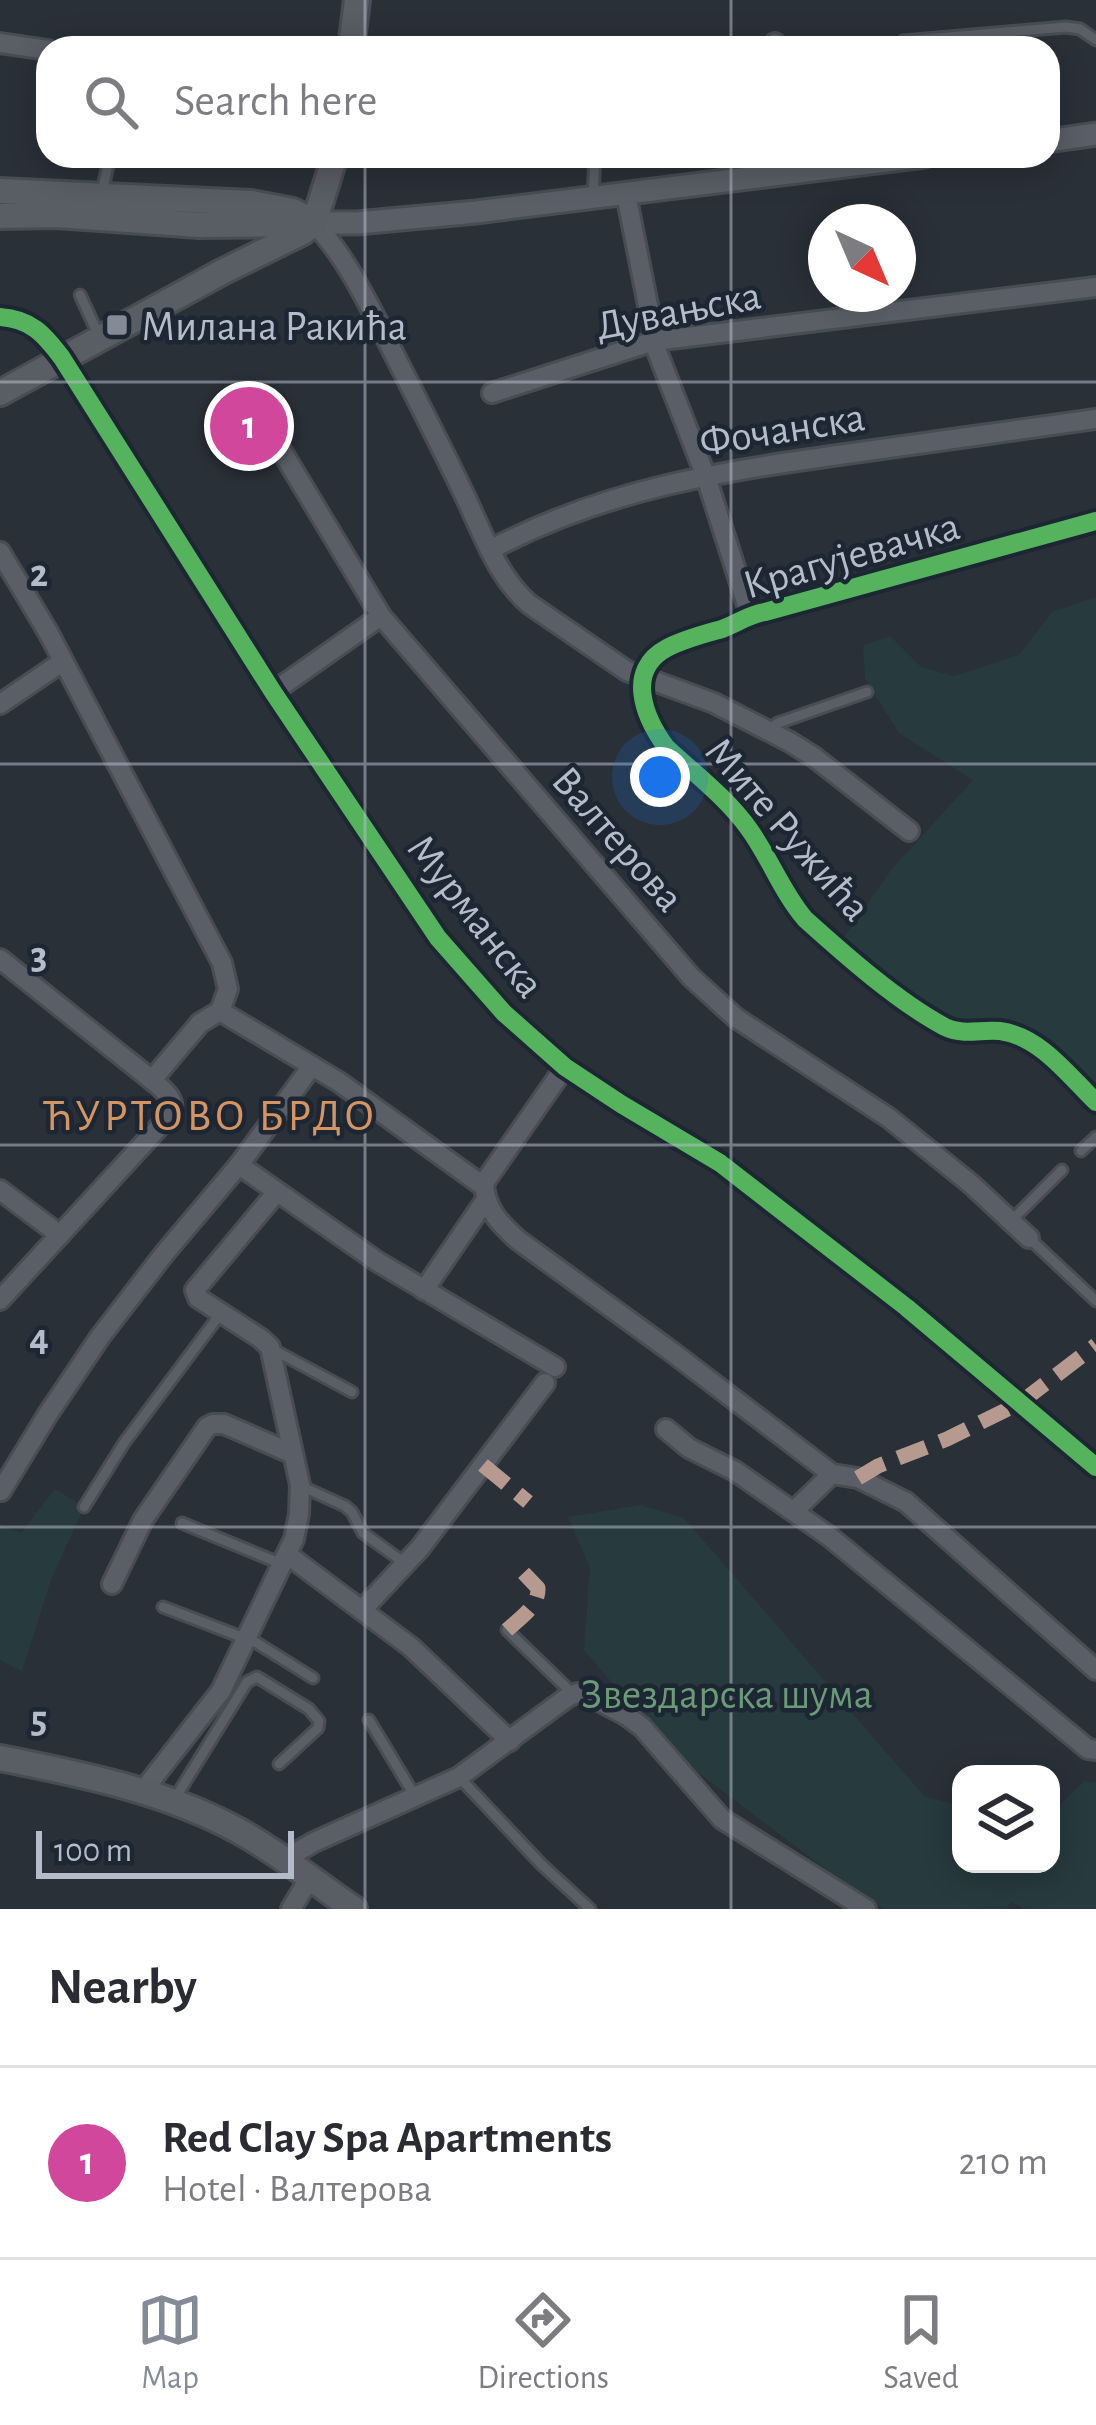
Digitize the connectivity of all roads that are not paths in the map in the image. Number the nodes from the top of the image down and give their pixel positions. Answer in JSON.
{"nodes":[{"id":1,"x":357,"y":0,"type":"edge"},
{"id":2,"x":352,"y":36,"type":"edge"},
{"id":3,"x":962,"y":36,"type":"edge"},
{"id":4,"x":1096,"y":40,"type":"edge"},
{"id":5,"x":0,"y":43,"type":"edge"},
{"id":6,"x":36,"y":48,"type":"edge"},
{"id":7,"x":1096,"y":134,"type":"edge"},
{"id":8,"x":1060,"y":139,"type":"edge"},
{"id":9,"x":107,"y":168,"type":"edge"},
{"id":10,"x":331,"y":168,"type":"edge"},
{"id":11,"x":594,"y":168,"type":"edge"},
{"id":12,"x":760,"y":168,"type":"edge"},
{"id":13,"x":0,"y":191,"type":"edge"},
{"id":14,"x":101,"y":194,"type":"junction"},
{"id":15,"x":626,"y":194,"type":"junction"},
{"id":16,"x":593,"y":197,"type":"junction"},
{"id":17,"x":0,"y":216,"type":"edge"},
{"id":18,"x":314,"y":223,"type":"junction"},
{"id":19,"x":1096,"y":287,"type":"edge"},
{"id":20,"x":80,"y":295,"type":"dead end"},
{"id":21,"x":0,"y":317,"type":"edge"},
{"id":22,"x":100,"y":338,"type":"junction"},
{"id":23,"x":654,"y":340,"type":"junction"},
{"id":24,"x":62,"y":358,"type":"junction"},
{"id":25,"x":0,"y":392,"type":"edge"},
{"id":26,"x":492,"y":393,"type":"dead end"},
{"id":27,"x":248,"y":395,"type":"dead end"},
{"id":28,"x":1096,"y":419,"type":"edge"},
{"id":29,"x":706,"y":477,"type":"junction"},
{"id":30,"x":1096,"y":521,"type":"edge"},
{"id":31,"x":490,"y":550,"type":"junction"},
{"id":32,"x":0,"y":552,"type":"edge"},
{"id":33,"x":753,"y":612,"type":"junction"},
{"id":34,"x":381,"y":616,"type":"junction"},
{"id":35,"x":62,"y":662,"type":"junction"},
{"id":36,"x":642,"y":679,"type":"junction"},
{"id":37,"x":273,"y":692,"type":"junction"},
{"id":38,"x":867,"y":692,"type":"dead end"},
{"id":39,"x":0,"y":704,"type":"edge"},
{"id":40,"x":770,"y":730,"type":"junction"},
{"id":41,"x":909,"y":831,"type":"dead end"},
{"id":42,"x":0,"y":959,"type":"edge"},
{"id":43,"x":220,"y":1011,"type":"junction"},
{"id":44,"x":312,"y":1066,"type":"junction"},
{"id":45,"x":565,"y":1067,"type":"junction"},
{"id":46,"x":152,"y":1079,"type":"junction"},
{"id":47,"x":1096,"y":1102,"type":"edge"},
{"id":48,"x":1096,"y":1137,"type":"edge"},
{"id":49,"x":1082,"y":1151,"type":"dead end"},
{"id":50,"x":239,"y":1166,"type":"junction"},
{"id":51,"x":1062,"y":1170,"type":"dead end"},
{"id":52,"x":0,"y":1190,"type":"edge"},
{"id":53,"x":276,"y":1192,"type":"junction"},
{"id":54,"x":484,"y":1192,"type":"junction"},
{"id":55,"x":1011,"y":1221,"type":"junction"},
{"id":56,"x":60,"y":1235,"type":"junction"},
{"id":57,"x":1029,"y":1238,"type":"joint"},
{"id":58,"x":424,"y":1290,"type":"junction"},
{"id":59,"x":0,"y":1300,"type":"edge"},
{"id":60,"x":1096,"y":1301,"type":"edge"},
{"id":61,"x":221,"y":1313,"type":"junction"},
{"id":62,"x":270,"y":1347,"type":"junction"},
{"id":63,"x":352,"y":1392,"type":"dead end"},
{"id":64,"x":667,"y":1429,"type":"dead end"},
{"id":65,"x":292,"y":1454,"type":"junction"},
{"id":66,"x":1096,"y":1467,"type":"edge"},
{"id":67,"x":832,"y":1474,"type":"junction"},
{"id":68,"x":300,"y":1485,"type":"junction"},
{"id":69,"x":1,"y":1491,"type":"edge"},
{"id":70,"x":84,"y":1507,"type":"dead end"},
{"id":71,"x":794,"y":1511,"type":"junction"},
{"id":72,"x":182,"y":1523,"type":"dead end"},
{"id":73,"x":286,"y":1560,"type":"junction"},
{"id":74,"x":406,"y":1564,"type":"junction"},
{"id":75,"x":112,"y":1584,"type":"dead end"},
{"id":76,"x":163,"y":1607,"type":"dead end"},
{"id":77,"x":363,"y":1609,"type":"junction"},
{"id":78,"x":507,"y":1630,"type":"dead end"},
{"id":79,"x":247,"y":1639,"type":"junction"},
{"id":80,"x":1096,"y":1670,"type":"edge"},
{"id":81,"x":313,"y":1678,"type":"dead end"},
{"id":82,"x":573,"y":1694,"type":"junction"},
{"id":83,"x":370,"y":1720,"type":"dead end"},
{"id":84,"x":511,"y":1742,"type":"junction"},
{"id":85,"x":1089,"y":1747,"type":"edge"},
{"id":86,"x":0,"y":1758,"type":"edge"},
{"id":87,"x":279,"y":1764,"type":"dead end"},
{"id":88,"x":459,"y":1777,"type":"junction"},
{"id":89,"x":142,"y":1792,"type":"junction"},
{"id":90,"x":416,"y":1798,"type":"junction"},
{"id":91,"x":172,"y":1802,"type":"junction"},
{"id":92,"x":283,"y":1860,"type":"junction"},
{"id":93,"x":309,"y":1879,"type":"junction"},
{"id":94,"x":291,"y":1909,"type":"edge"},
{"id":95,"x":354,"y":1909,"type":"edge"},
{"id":96,"x":590,"y":1909,"type":"edge"},
{"id":97,"x":866,"y":1909,"type":"edge"}],
"edges":[{"from":1,"to":2,"type":"main road"},
{"from":3,"to":4,"type":"lane"},
{"from":5,"to":6,"type":"street"},
{"from":7,"to":8,"type":"street"},
{"from":9,"to":14,"type":"lane"},
{"from":10,"to":18,"type":"main road"},
{"from":11,"to":16,"type":"lane"},
{"from":12,"to":15,"type":"street"},
{"from":13,"to":14,"type":"main road"},
{"from":14,"to":18,"type":"main road"},
{"from":15,"to":16,"type":"street"},
{"from":15,"to":23,"type":"street"},
{"from":16,"to":18,"type":"street"},
{"from":17,"to":18,"type":"main road"},
{"from":18,"to":22,"type":"main road"},
{"from":18,"to":31,"type":"street","name":"Мите Ружића"},
{"from":19,"to":23,"type":"street","name":"Дувањска"},
{"from":20,"to":22,"type":"lane"},
{"from":21,"to":24,"type":"street","name":"Мурманска"},
{"from":22,"to":24,"type":"main road"},
{"from":23,"to":26,"type":"street","name":"Дувањска"},
{"from":23,"to":29,"type":"street"},
{"from":24,"to":25,"type":"main road"},
{"from":24,"to":37,"type":"street","name":"Мурманска"},
{"from":27,"to":34,"type":"street","name":"Валтерова"},
{"from":28,"to":29,"type":"street","name":"Фочанска"},
{"from":29,"to":31,"type":"street","name":"Фочанска"},
{"from":29,"to":33,"type":"street"},
{"from":30,"to":33,"type":"street","name":"Крагујевачка"},
{"from":31,"to":36,"type":"street","name":"Мите Ружића"},
{"from":32,"to":35,"type":"street"},
{"from":33,"to":36,"type":"street","name":"Крагујевачка"},
{"from":34,"to":37,"type":"street"},
{"from":34,"to":55,"type":"street","name":"Валтерова"},
{"from":35,"to":39,"type":"street"},
{"from":35,"to":43,"type":"street"},
{"from":36,"to":40,"type":"street","name":"Мите Ружића"},
{"from":36,"to":47,"type":"street","name":"Мите Ружића"},
{"from":37,"to":45,"type":"street","name":"Мурманска"},
{"from":38,"to":40,"type":"lane"},
{"from":40,"to":41,"type":"street","name":"Мите Ружића"},
{"from":42,"to":46,"type":"street"},
{"from":43,"to":44,"type":"street"},
{"from":43,"to":46,"type":"street"},
{"from":44,"to":50,"type":"street"},
{"from":44,"to":54,"type":"street"},
{"from":45,"to":54,"type":"street"},
{"from":45,"to":66,"type":"street","name":"Мурманска"},
{"from":46,"to":56,"type":"street"},
{"from":48,"to":49,"type":"lane"},
{"from":50,"to":53,"type":"street"},
{"from":50,"to":69,"type":"street"},
{"from":51,"to":55,"type":"lane"},
{"from":52,"to":56,"type":"street"},
{"from":53,"to":58,"type":"street"},
{"from":53,"to":61,"type":"street"},
{"from":54,"to":58,"type":"street"},
{"from":54,"to":67,"type":"street"},
{"from":55,"to":57,"type":"street","name":"Валтерова"},
{"from":56,"to":59,"type":"street"},
{"from":57,"to":60,"type":"lane"},
{"from":58,"to":74,"type":"street"},
{"from":61,"to":62,"type":"street"},
{"from":61,"to":70,"type":"lane"},
{"from":62,"to":63,"type":"lane"},
{"from":62,"to":65,"type":"street"},
{"from":64,"to":71,"type":"street"},
{"from":65,"to":68,"type":"street"},
{"from":65,"to":75,"type":"street"},
{"from":67,"to":71,"type":"street"},
{"from":67,"to":80,"type":"street"},
{"from":68,"to":73,"type":"street"},
{"from":68,"to":74,"type":"lane"},
{"from":71,"to":85,"type":"street"},
{"from":72,"to":73,"type":"lane"},
{"from":73,"to":77,"type":"street"},
{"from":73,"to":79,"type":"street"},
{"from":74,"to":77,"type":"street"},
{"from":76,"to":79,"type":"lane"},
{"from":77,"to":84,"type":"street"},
{"from":78,"to":82,"type":"lane"},
{"from":79,"to":81,"type":"lane"},
{"from":79,"to":89,"type":"street"},
{"from":82,"to":84,"type":"street"},
{"from":82,"to":97,"type":"street"},
{"from":83,"to":90,"type":"lane"},
{"from":84,"to":88,"type":"street"},
{"from":86,"to":89,"type":"main road"},
{"from":87,"to":91,"type":"lane"},
{"from":88,"to":90,"type":"street"},
{"from":88,"to":96,"type":"lane"},
{"from":89,"to":91,"type":"main road"},
{"from":90,"to":92,"type":"street"},
{"from":91,"to":92,"type":"main road"},
{"from":92,"to":93,"type":"main road"},
{"from":93,"to":94,"type":"street"},
{"from":93,"to":95,"type":"main road"}]}
